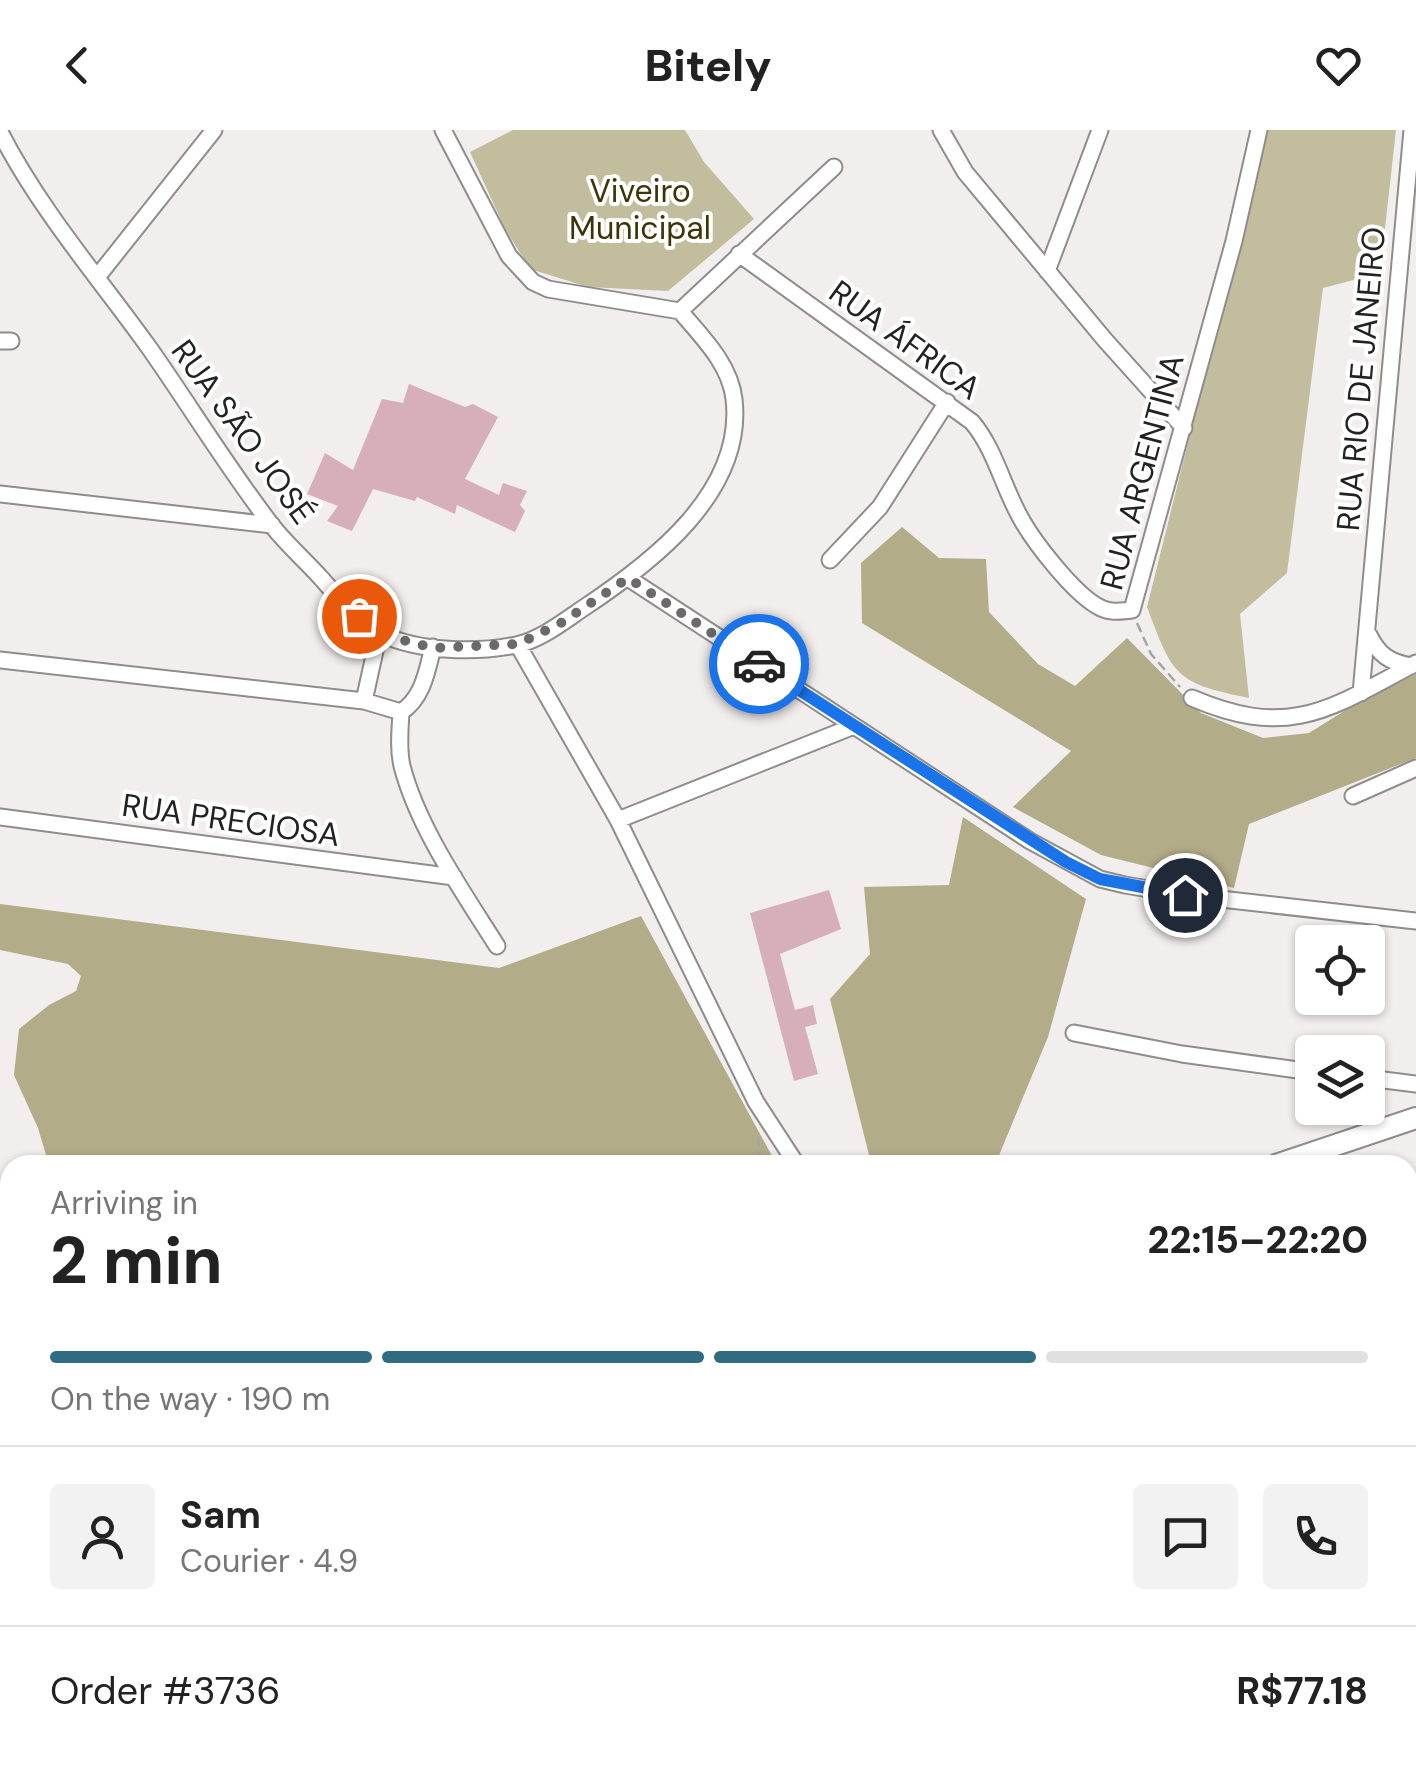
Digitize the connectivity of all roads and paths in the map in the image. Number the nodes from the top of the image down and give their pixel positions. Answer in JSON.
{"nodes":[{"id":1,"x":214,"y":130,"type":"edge"},
{"id":2,"x":443,"y":130,"type":"edge"},
{"id":3,"x":940,"y":130,"type":"edge"},
{"id":4,"x":1100,"y":130,"type":"edge"},
{"id":5,"x":1260,"y":130,"type":"edge"},
{"id":6,"x":1412,"y":130,"type":"edge"},
{"id":7,"x":0,"y":132,"type":"edge"},
{"id":8,"x":834,"y":167,"type":"dead end"},
{"id":9,"x":740,"y":254,"type":"junction"},
{"id":10,"x":1047,"y":271,"type":"junction"},
{"id":11,"x":98,"y":276,"type":"junction"},
{"id":12,"x":680,"y":311,"type":"junction"},
{"id":13,"x":946,"y":402,"type":"junction"},
{"id":14,"x":1184,"y":428,"type":"junction"},
{"id":15,"x":0,"y":494,"type":"edge"},
{"id":16,"x":272,"y":525,"type":"junction"},
{"id":17,"x":830,"y":560,"type":"dead end"},
{"id":18,"x":628,"y":578,"type":"junction"},
{"id":19,"x":1132,"y":610,"type":"junction"},
{"id":20,"x":1368,"y":633,"type":"junction"},
{"id":21,"x":379,"y":634,"type":"junction"},
{"id":22,"x":518,"y":644,"type":"junction"},
{"id":23,"x":433,"y":648,"type":"junction"},
{"id":24,"x":0,"y":660,"type":"edge"},
{"id":25,"x":1414,"y":665,"type":"edge"},
{"id":26,"x":1361,"y":693,"type":"junction"},
{"id":27,"x":1192,"y":698,"type":"joint"},
{"id":28,"x":364,"y":701,"type":"junction"},
{"id":29,"x":401,"y":712,"type":"junction"},
{"id":30,"x":854,"y":726,"type":"junction"},
{"id":31,"x":1416,"y":768,"type":"edge"},
{"id":32,"x":1352,"y":796,"type":"dead end"},
{"id":33,"x":0,"y":817,"type":"edge"},
{"id":34,"x":618,"y":820,"type":"junction"},
{"id":35,"x":454,"y":877,"type":"junction"},
{"id":36,"x":1416,"y":921,"type":"edge"},
{"id":37,"x":497,"y":946,"type":"dead end"},
{"id":38,"x":1074,"y":1033,"type":"dead end"},
{"id":39,"x":1295,"y":1070,"type":"edge"},
{"id":40,"x":1385,"y":1080,"type":"edge"},
{"id":41,"x":1389,"y":1080,"type":"junction"},
{"id":42,"x":1416,"y":1084,"type":"edge"},
{"id":43,"x":1416,"y":1095,"type":"edge"},
{"id":44,"x":1416,"y":1118,"type":"edge"},
{"id":45,"x":790,"y":1155,"type":"edge"},
{"id":46,"x":1306,"y":1155,"type":"edge"}],
"edges":[{"from":1,"to":11,"type":"street"},
{"from":2,"to":12,"type":"street"},
{"from":3,"to":10,"type":"street"},
{"from":4,"to":10,"type":"street"},
{"from":5,"to":14,"type":"street","name":"RUA ARGENTINA"},
{"from":6,"to":20,"type":"street","name":"RUA RIO DE JANEIRO"},
{"from":7,"to":11,"type":"street","name":"RUA SÃO JOSÉ"},
{"from":8,"to":9,"type":"street"},
{"from":9,"to":12,"type":"street"},
{"from":9,"to":13,"type":"street","name":"RUA ÁFRICA"},
{"from":10,"to":14,"type":"street"},
{"from":11,"to":16,"type":"street","name":"RUA SÃO JOSÉ"},
{"from":12,"to":18,"type":"street","name":"RUA SÃO JOSÉ"},
{"from":13,"to":17,"type":"street"},
{"from":13,"to":19,"type":"street","name":"RUA ÁFRICA"},
{"from":14,"to":19,"type":"street","name":"RUA ARGENTINA"},
{"from":15,"to":16,"type":"street"},
{"from":16,"to":21,"type":"street","name":"RUA SÃO JOSÉ"},
{"from":18,"to":22,"type":"street","name":"RUA SÃO JOSÉ"},
{"from":18,"to":30,"type":"street"},
{"from":19,"to":27,"type":"path","name":"RUA ARGENTINA"},
{"from":20,"to":25,"type":"street"},
{"from":20,"to":26,"type":"street","name":"RUA RIO DE JANEIRO"},
{"from":21,"to":23,"type":"street","name":"RUA SÃO JOSÉ"},
{"from":21,"to":28,"type":"street"},
{"from":22,"to":23,"type":"street","name":"RUA SÃO JOSÉ"},
{"from":22,"to":34,"type":"street"},
{"from":23,"to":29,"type":"street"},
{"from":24,"to":28,"type":"street"},
{"from":25,"to":26,"type":"street"},
{"from":26,"to":27,"type":"street"},
{"from":28,"to":29,"type":"street"},
{"from":29,"to":35,"type":"street"},
{"from":30,"to":34,"type":"street"},
{"from":30,"to":36,"type":"street"},
{"from":31,"to":32,"type":"street"},
{"from":33,"to":35,"type":"street","name":"RUA PRECIOSA"},
{"from":34,"to":45,"type":"street"},
{"from":35,"to":37,"type":"street"},
{"from":38,"to":39,"type":"street"},
{"from":40,"to":41,"type":"street"},
{"from":41,"to":42,"type":"street"},
{"from":41,"to":43,"type":"street"},
{"from":44,"to":46,"type":"main road"}]}
